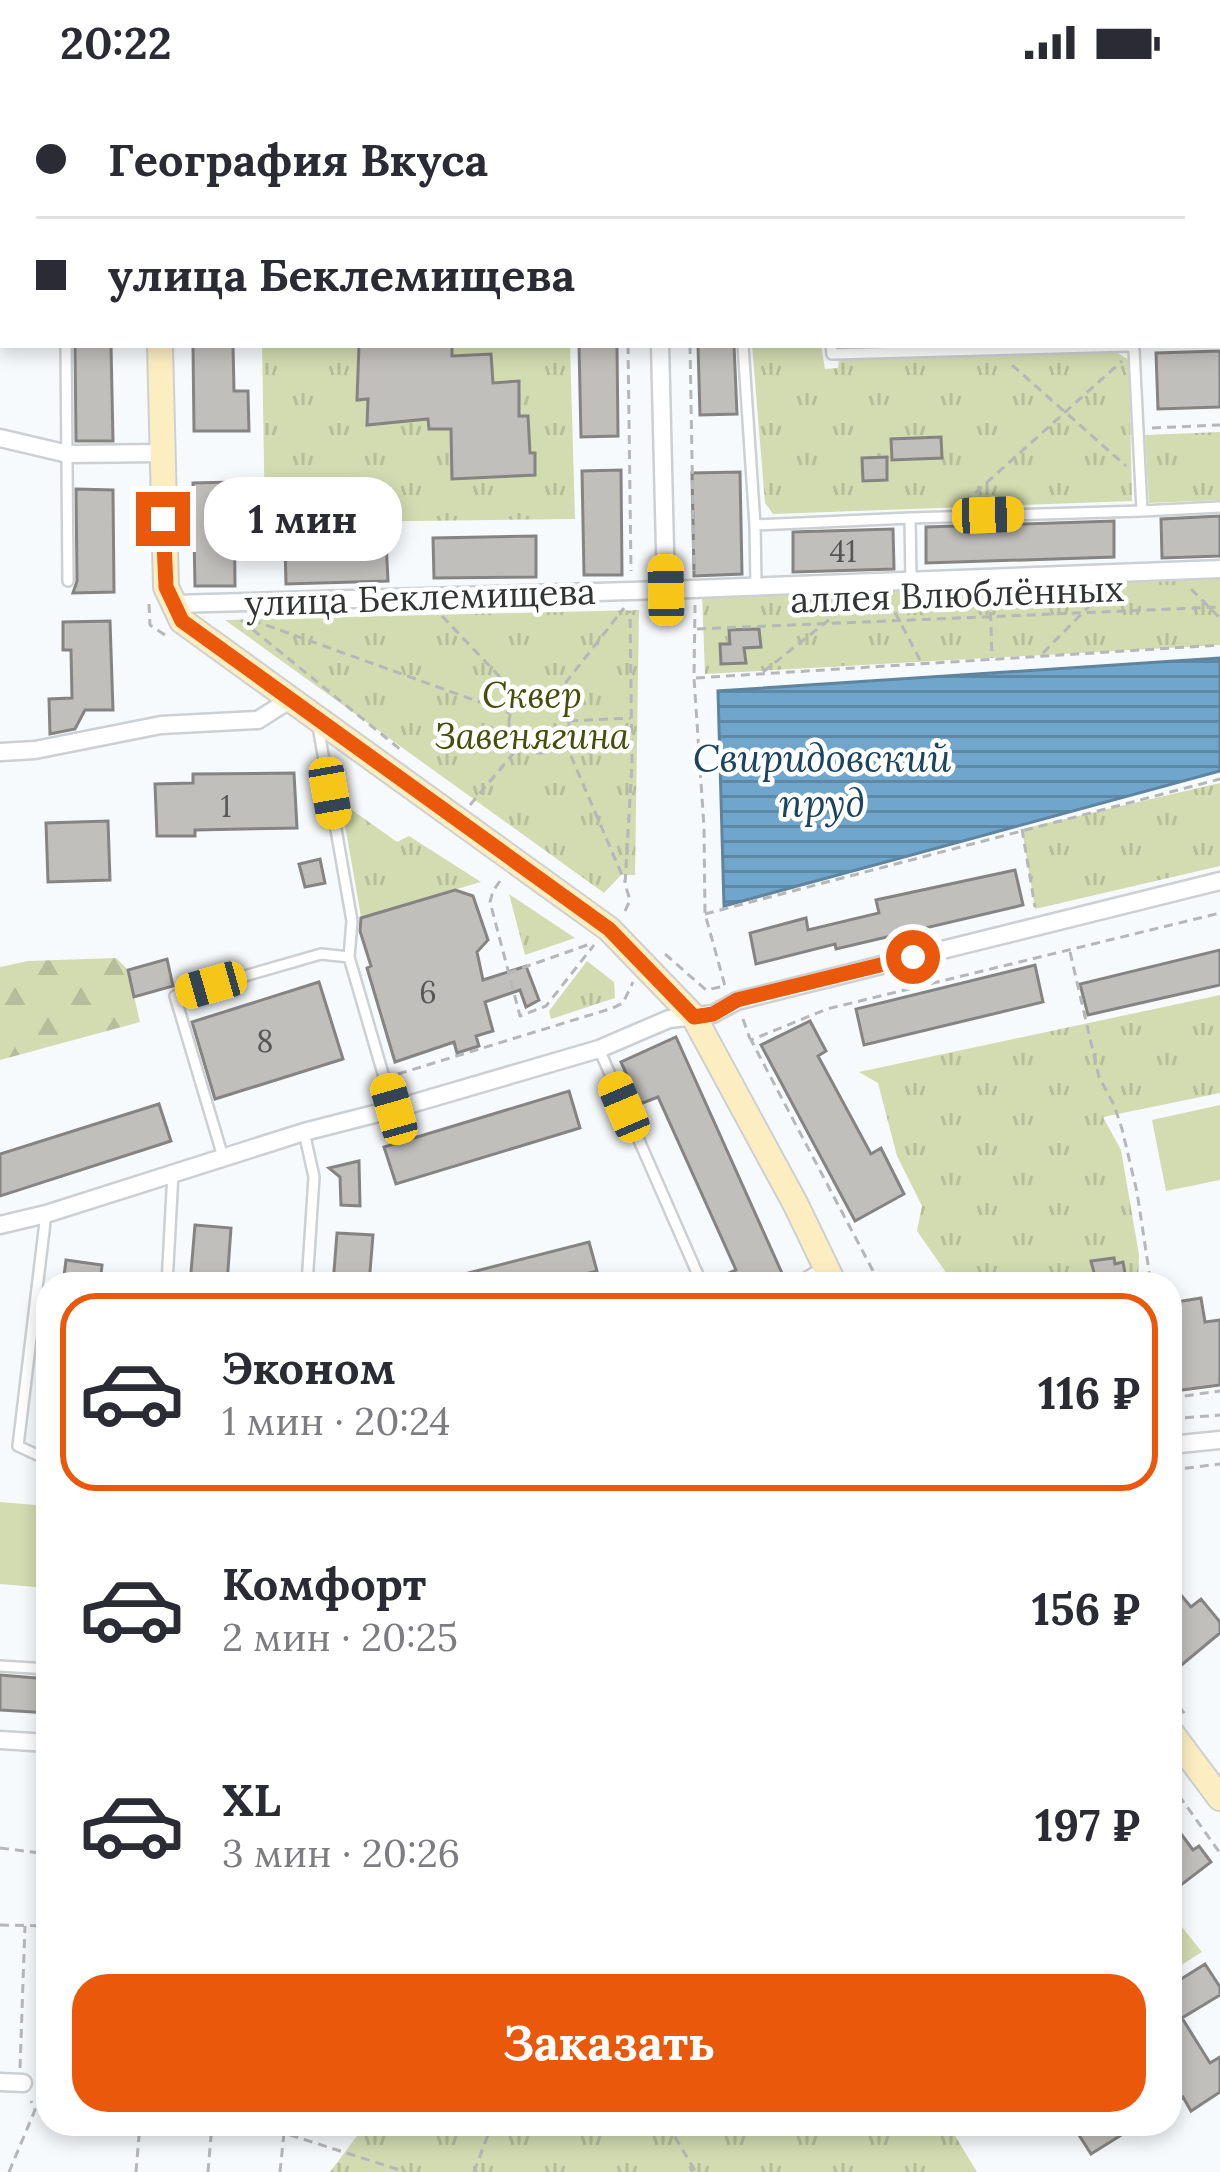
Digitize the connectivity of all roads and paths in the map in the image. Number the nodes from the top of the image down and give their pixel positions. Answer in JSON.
{"nodes":[{"id":1,"x":65,"y":348,"type":"edge"},
{"id":2,"x":160,"y":348,"type":"edge"},
{"id":3,"x":628,"y":348,"type":"edge"},
{"id":4,"x":660,"y":348,"type":"edge"},
{"id":5,"x":690,"y":348,"type":"edge"},
{"id":6,"x":743,"y":348,"type":"edge"},
{"id":7,"x":831,"y":348,"type":"edge"},
{"id":8,"x":1086,"y":348,"type":"edge"},
{"id":9,"x":1130,"y":348,"type":"edge"},
{"id":10,"x":1131,"y":348,"type":"edge"},
{"id":11,"x":995,"y":350,"type":"junction"},
{"id":12,"x":1066,"y":411,"type":"junction"},
{"id":13,"x":1220,"y":425,"type":"edge"},
{"id":14,"x":1149,"y":428,"type":"dead end"},
{"id":15,"x":0,"y":438,"type":"edge"},
{"id":16,"x":162,"y":453,"type":"junction"},
{"id":17,"x":68,"y":454,"type":"junction"},
{"id":18,"x":1141,"y":479,"type":"junction"},
{"id":19,"x":1220,"y":507,"type":"edge"},
{"id":20,"x":1142,"y":511,"type":"junction"},
{"id":21,"x":950,"y":517,"type":"junction"},
{"id":22,"x":910,"y":518,"type":"junction"},
{"id":23,"x":755,"y":525,"type":"junction"},
{"id":24,"x":1220,"y":569,"type":"edge"},
{"id":25,"x":1172,"y":571,"type":"junction"},
{"id":26,"x":1122,"y":572,"type":"junction"},
{"id":27,"x":989,"y":577,"type":"junction"},
{"id":28,"x":911,"y":580,"type":"junction"},
{"id":29,"x":68,"y":581,"type":"dead end"},
{"id":30,"x":879,"y":581,"type":"junction"},
{"id":31,"x":756,"y":586,"type":"junction"},
{"id":32,"x":694,"y":589,"type":"junction"},
{"id":33,"x":666,"y":590,"type":"junction"},
{"id":34,"x":630,"y":591,"type":"junction"},
{"id":35,"x":424,"y":597,"type":"junction"},
{"id":36,"x":173,"y":604,"type":"junction"},
{"id":37,"x":1210,"y":608,"type":"junction"},
{"id":38,"x":1220,"y":608,"type":"edge"},
{"id":39,"x":233,"y":613,"type":"dead end"},
{"id":40,"x":1082,"y":614,"type":"junction"},
{"id":41,"x":990,"y":617,"type":"junction"},
{"id":42,"x":1220,"y":618,"type":"edge"},
{"id":43,"x":899,"y":621,"type":"junction"},
{"id":44,"x":824,"y":624,"type":"junction"},
{"id":45,"x":695,"y":629,"type":"junction"},
{"id":46,"x":1220,"y":645,"type":"edge"},
{"id":47,"x":1042,"y":655,"type":"junction"},
{"id":48,"x":992,"y":658,"type":"junction"},
{"id":49,"x":921,"y":663,"type":"junction"},
{"id":50,"x":761,"y":673,"type":"junction"},
{"id":51,"x":694,"y":678,"type":"junction"},
{"id":52,"x":554,"y":697,"type":"junction"},
{"id":53,"x":520,"y":698,"type":"junction"},
{"id":54,"x":291,"y":699,"type":"junction"},
{"id":55,"x":510,"y":712,"type":"junction"},
{"id":56,"x":315,"y":715,"type":"junction"},
{"id":57,"x":633,"y":718,"type":"junction"},
{"id":58,"x":569,"y":721,"type":"junction"},
{"id":59,"x":564,"y":740,"type":"junction"},
{"id":60,"x":519,"y":747,"type":"junction"},
{"id":61,"x":1,"y":752,"type":"edge"},
{"id":62,"x":1220,"y":779,"type":"edge"},
{"id":63,"x":469,"y":806,"type":"dead end"},
{"id":64,"x":1022,"y":829,"type":"junction"},
{"id":65,"x":504,"y":877,"type":"dead end"},
{"id":66,"x":1220,"y":881,"type":"edge"},
{"id":67,"x":626,"y":884,"type":"junction"},
{"id":68,"x":1035,"y":909,"type":"dead end"},
{"id":69,"x":1220,"y":913,"type":"edge"},
{"id":70,"x":705,"y":914,"type":"junction"},
{"id":71,"x":609,"y":929,"type":"junction"},
{"id":72,"x":1070,"y":950,"type":"junction"},
{"id":73,"x":349,"y":958,"type":"junction"},
{"id":74,"x":508,"y":973,"type":"junction"},
{"id":75,"x":633,"y":980,"type":"dead end"},
{"id":76,"x":731,"y":993,"type":"junction"},
{"id":77,"x":694,"y":1017,"type":"junction"},
{"id":78,"x":751,"y":1040,"type":"junction"},
{"id":79,"x":599,"y":1049,"type":"junction"},
{"id":80,"x":384,"y":1078,"type":"junction"},
{"id":81,"x":394,"y":1109,"type":"junction"},
{"id":82,"x":304,"y":1132,"type":"junction"},
{"id":83,"x":223,"y":1158,"type":"junction"},
{"id":84,"x":173,"y":1173,"type":"junction"},
{"id":85,"x":46,"y":1214,"type":"junction"},
{"id":86,"x":0,"y":1226,"type":"edge"},
{"id":87,"x":39,"y":1272,"type":"edge"},
{"id":88,"x":168,"y":1272,"type":"edge"},
{"id":89,"x":308,"y":1272,"type":"edge"},
{"id":90,"x":697,"y":1272,"type":"edge"},
{"id":91,"x":829,"y":1272,"type":"edge"},
{"id":92,"x":874,"y":1272,"type":"edge"},
{"id":93,"x":1148,"y":1272,"type":"edge"},
{"id":94,"x":36,"y":1297,"type":"edge"},
{"id":95,"x":1220,"y":1391,"type":"edge"},
{"id":96,"x":1182,"y":1396,"type":"edge"},
{"id":97,"x":1220,"y":1415,"type":"edge"},
{"id":98,"x":1182,"y":1418,"type":"edge"},
{"id":99,"x":1220,"y":1440,"type":"edge"},
{"id":100,"x":1182,"y":1444,"type":"edge"},
{"id":101,"x":36,"y":1454,"type":"edge"},
{"id":102,"x":1220,"y":1463,"type":"edge"},
{"id":103,"x":1182,"y":1468,"type":"edge"},
{"id":104,"x":0,"y":1666,"type":"edge"},
{"id":105,"x":36,"y":1668,"type":"edge"},
{"id":106,"x":0,"y":1740,"type":"edge"},
{"id":107,"x":36,"y":1742,"type":"edge"},
{"id":108,"x":1182,"y":1748,"type":"edge"},
{"id":109,"x":1220,"y":1798,"type":"edge"},
{"id":110,"x":1182,"y":1800,"type":"edge"},
{"id":111,"x":0,"y":1849,"type":"edge"},
{"id":112,"x":1220,"y":1853,"type":"edge"},
{"id":113,"x":36,"y":1854,"type":"edge"},
{"id":114,"x":0,"y":1925,"type":"edge"},
{"id":115,"x":25,"y":1926,"type":"junction"},
{"id":116,"x":36,"y":1926,"type":"edge"},
{"id":117,"x":21,"y":2079,"type":"junction"},
{"id":118,"x":0,"y":2082,"type":"edge"},
{"id":119,"x":139,"y":2136,"type":"edge"},
{"id":120,"x":211,"y":2136,"type":"edge"},
{"id":121,"x":284,"y":2136,"type":"edge"},
{"id":122,"x":293,"y":2136,"type":"edge"},
{"id":123,"x":488,"y":2136,"type":"edge"},
{"id":124,"x":674,"y":2136,"type":"edge"},
{"id":125,"x":9,"y":2172,"type":"edge"},
{"id":126,"x":136,"y":2172,"type":"edge"},
{"id":127,"x":208,"y":2172,"type":"edge"},
{"id":128,"x":280,"y":2172,"type":"edge"},
{"id":129,"x":406,"y":2172,"type":"edge"},
{"id":130,"x":474,"y":2172,"type":"edge"},
{"id":131,"x":696,"y":2172,"type":"edge"}],
"edges":[{"from":1,"to":17,"type":"lane"},
{"from":2,"to":16,"type":"main road"},
{"from":3,"to":34,"type":"path"},
{"from":4,"to":33,"type":"street"},
{"from":5,"to":32,"type":"path"},
{"from":6,"to":23,"type":"lane"},
{"from":7,"to":11,"type":"lane"},
{"from":8,"to":11,"type":"lane"},
{"from":9,"to":12,"type":"path"},
{"from":10,"to":18,"type":"lane"},
{"from":11,"to":12,"type":"path"},
{"from":12,"to":18,"type":"path"},
{"from":12,"to":21,"type":"path"},
{"from":13,"to":14,"type":"path"},
{"from":15,"to":17,"type":"street"},
{"from":16,"to":17,"type":"street"},
{"from":16,"to":36,"type":"main road"},
{"from":17,"to":29,"type":"lane"},
{"from":18,"to":20,"type":"lane"},
{"from":19,"to":20,"type":"lane"},
{"from":20,"to":21,"type":"lane"},
{"from":21,"to":22,"type":"lane"},
{"from":22,"to":23,"type":"lane"},
{"from":22,"to":28,"type":"lane"},
{"from":23,"to":31,"type":"lane"},
{"from":24,"to":25,"type":"street","name":"улица Беклемищева"},
{"from":25,"to":26,"type":"street","name":"улица Беклемищева"},
{"from":25,"to":37,"type":"path"},
{"from":26,"to":27,"type":"street","name":"улица Беклемищева"},
{"from":26,"to":40,"type":"path"},
{"from":27,"to":28,"type":"street","name":"улица Беклемищева"},
{"from":27,"to":41,"type":"path"},
{"from":28,"to":30,"type":"street","name":"улица Беклемищева"},
{"from":30,"to":31,"type":"street","name":"улица Беклемищева"},
{"from":30,"to":43,"type":"path"},
{"from":30,"to":44,"type":"path"},
{"from":31,"to":32,"type":"street","name":"улица Беклемищева"},
{"from":32,"to":33,"type":"street","name":"улица Беклемищева"},
{"from":32,"to":45,"type":"path"},
{"from":33,"to":34,"type":"street","name":"улица Беклемищева"},
{"from":34,"to":35,"type":"street","name":"улица Беклемищева"},
{"from":35,"to":36,"type":"street","name":"улица Беклемищева"},
{"from":35,"to":53,"type":"path"},
{"from":36,"to":54,"type":"main road","name":"улица Беклемищева"},
{"from":37,"to":38,"type":"path","name":"аллея Влюблённых"},
{"from":37,"to":40,"type":"path","name":"аллея Влюблённых"},
{"from":37,"to":42,"type":"path"},
{"from":39,"to":55,"type":"path"},
{"from":40,"to":41,"type":"path","name":"аллея Влюблённых"},
{"from":40,"to":47,"type":"path"},
{"from":41,"to":43,"type":"path","name":"аллея Влюблённых"},
{"from":41,"to":48,"type":"path"},
{"from":43,"to":44,"type":"path","name":"аллея Влюблённых"},
{"from":43,"to":49,"type":"path"},
{"from":44,"to":45,"type":"path","name":"аллея Влюблённых"},
{"from":44,"to":50,"type":"path"},
{"from":45,"to":51,"type":"path"},
{"from":46,"to":47,"type":"path"},
{"from":47,"to":48,"type":"path"},
{"from":48,"to":49,"type":"path"},
{"from":49,"to":50,"type":"path"},
{"from":50,"to":51,"type":"path"},
{"from":51,"to":70,"type":"path"},
{"from":52,"to":53,"type":"path"},
{"from":52,"to":57,"type":"path"},
{"from":52,"to":58,"type":"path"},
{"from":53,"to":55,"type":"path"},
{"from":54,"to":56,"type":"main road","name":"улица Беклемищева"},
{"from":54,"to":61,"type":"street"},
{"from":55,"to":60,"type":"path"},
{"from":56,"to":71,"type":"main road","name":"улица Беклемищева"},
{"from":56,"to":73,"type":"lane"},
{"from":57,"to":58,"type":"path"},
{"from":57,"to":67,"type":"path"},
{"from":58,"to":59,"type":"path"},
{"from":59,"to":60,"type":"path"},
{"from":59,"to":67,"type":"path"},
{"from":60,"to":63,"type":"path"},
{"from":62,"to":64,"type":"path"},
{"from":64,"to":68,"type":"path"},
{"from":64,"to":70,"type":"path"},
{"from":65,"to":74,"type":"path"},
{"from":66,"to":76,"type":"street"},
{"from":67,"to":71,"type":"path"},
{"from":69,"to":72,"type":"path"},
{"from":70,"to":76,"type":"path"},
{"from":71,"to":77,"type":"main road","name":"улица Беклемищева"},
{"from":72,"to":78,"type":"path"},
{"from":72,"to":93,"type":"path"},
{"from":73,"to":80,"type":"lane"},
{"from":73,"to":83,"type":"lane"},
{"from":74,"to":74,"type":"path"},
{"from":75,"to":80,"type":"path"},
{"from":76,"to":77,"type":"street"},
{"from":76,"to":78,"type":"path"},
{"from":77,"to":79,"type":"street"},
{"from":77,"to":91,"type":"main road","name":"улица Беклемищева"},
{"from":78,"to":92,"type":"path"},
{"from":79,"to":81,"type":"street"},
{"from":79,"to":90,"type":"lane"},
{"from":80,"to":81,"type":"lane"},
{"from":81,"to":82,"type":"street"},
{"from":82,"to":83,"type":"street"},
{"from":82,"to":89,"type":"lane"},
{"from":83,"to":84,"type":"street"},
{"from":84,"to":85,"type":"street"},
{"from":84,"to":88,"type":"lane"},
{"from":85,"to":86,"type":"street"},
{"from":85,"to":87,"type":"lane"},
{"from":94,"to":101,"type":"lane"},
{"from":95,"to":96,"type":"path"},
{"from":97,"to":98,"type":"path"},
{"from":99,"to":100,"type":"street"},
{"from":102,"to":103,"type":"path"},
{"from":104,"to":105,"type":"lane"},
{"from":106,"to":107,"type":"street"},
{"from":108,"to":109,"type":"main road"},
{"from":110,"to":112,"type":"path"},
{"from":111,"to":113,"type":"path"},
{"from":114,"to":115,"type":"path"},
{"from":115,"to":116,"type":"path"},
{"from":115,"to":117,"type":"path"},
{"from":117,"to":118,"type":"street"},
{"from":117,"to":125,"type":"path"},
{"from":119,"to":126,"type":"path"},
{"from":120,"to":127,"type":"path"},
{"from":121,"to":128,"type":"path"},
{"from":122,"to":129,"type":"path"},
{"from":123,"to":130,"type":"path"},
{"from":124,"to":131,"type":"path"}]}
